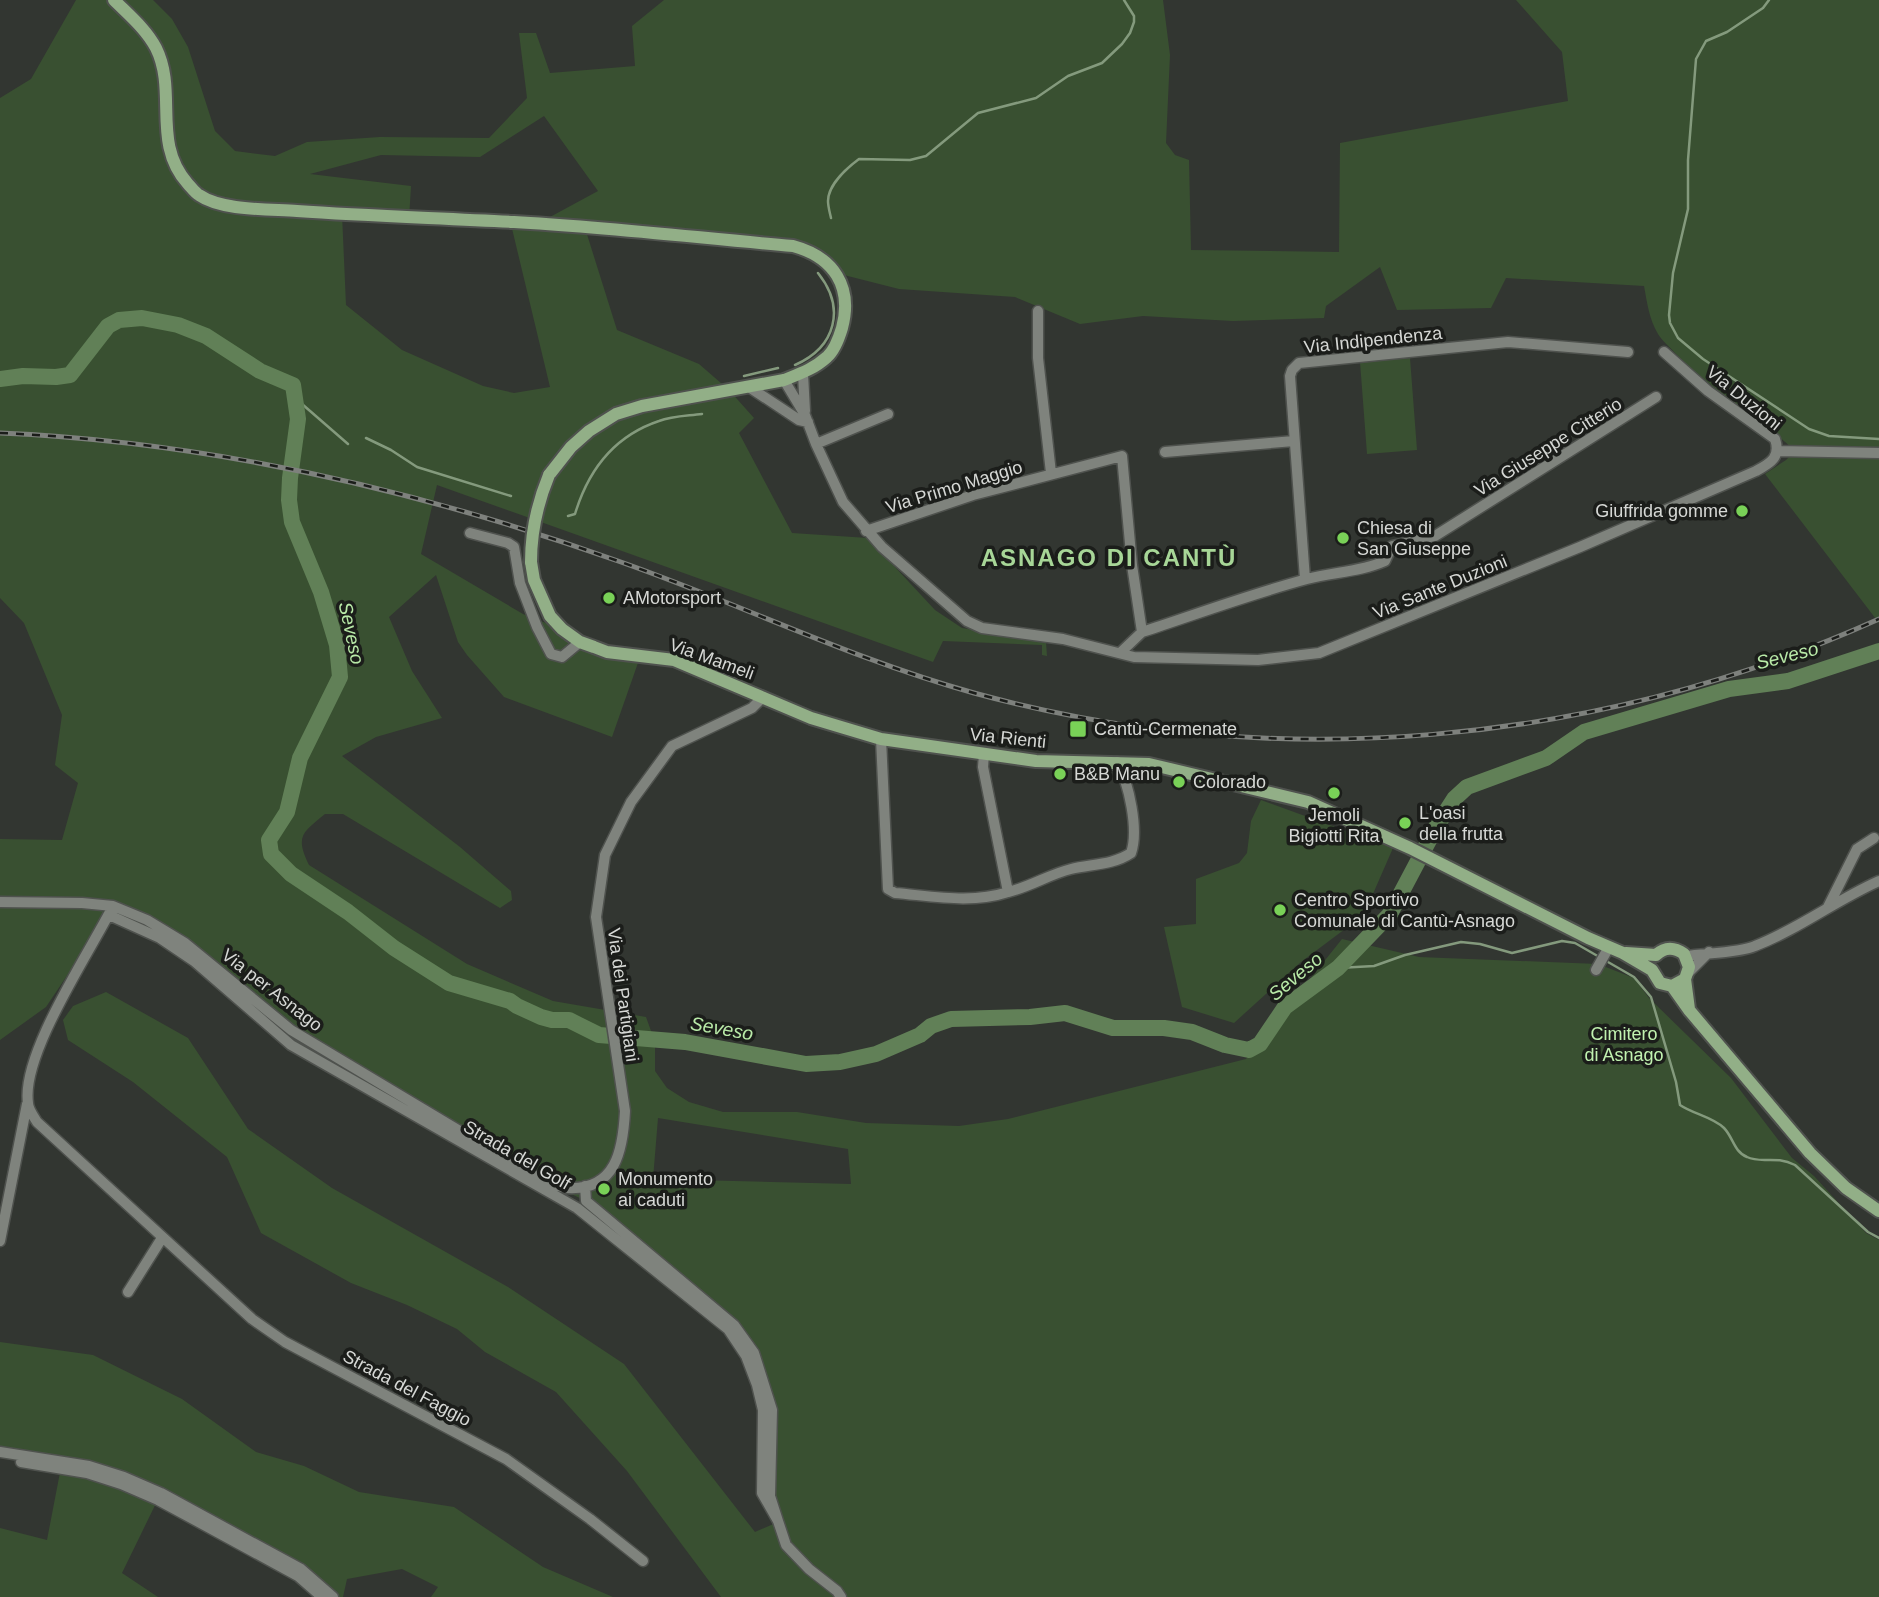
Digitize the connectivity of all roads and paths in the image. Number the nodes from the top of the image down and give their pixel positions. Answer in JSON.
{"nodes":[{"id":1,"x":114,"y":0,"type":"edge"},
{"id":2,"x":1038,"y":311,"type":"dead end"},
{"id":3,"x":1628,"y":352,"type":"dead end"},
{"id":4,"x":1664,"y":352,"type":"dead end"},
{"id":5,"x":803,"y":374,"type":"junction"},
{"id":6,"x":784,"y":380,"type":"junction"},
{"id":7,"x":749,"y":387,"type":"junction"},
{"id":8,"x":1656,"y":397,"type":"dead end"},
{"id":9,"x":888,"y":414,"type":"dead end"},
{"id":10,"x":806,"y":419,"type":"junction"},
{"id":11,"x":1294,"y":441,"type":"junction"},
{"id":12,"x":816,"y":444,"type":"junction"},
{"id":13,"x":1777,"y":451,"type":"junction"},
{"id":14,"x":1165,"y":452,"type":"dead end"},
{"id":15,"x":1879,"y":453,"type":"edge"},
{"id":16,"x":1756,"y":471,"type":"joint"},
{"id":17,"x":1051,"y":473,"type":"junction"},
{"id":18,"x":866,"y":531,"type":"junction"},
{"id":19,"x":470,"y":533,"type":"dead end"},
{"id":20,"x":1305,"y":579,"type":"junction"},
{"id":21,"x":1142,"y":632,"type":"junction"},
{"id":22,"x":580,"y":642,"type":"junction"},
{"id":23,"x":1120,"y":653,"type":"junction"},
{"id":24,"x":763,"y":697,"type":"junction"},
{"id":25,"x":881,"y":739,"type":"junction"},
{"id":26,"x":984,"y":754,"type":"junction"},
{"id":27,"x":1117,"y":762,"type":"junction"},
{"id":28,"x":1874,"y":838,"type":"dead end"},
{"id":29,"x":1879,"y":881,"type":"edge"},
{"id":30,"x":1008,"y":892,"type":"junction"},
{"id":31,"x":0,"y":902,"type":"edge"},
{"id":32,"x":1827,"y":908,"type":"junction"},
{"id":33,"x":111,"y":911,"type":"junction"},
{"id":34,"x":1709,"y":952,"type":"junction"},
{"id":35,"x":1623,"y":953,"type":"junction"},
{"id":36,"x":1656,"y":955,"type":"junction"},
{"id":37,"x":1686,"y":956,"type":"junction"},
{"id":38,"x":1652,"y":970,"type":"junction"},
{"id":39,"x":1687,"y":976,"type":"junction"},
{"id":40,"x":1672,"y":986,"type":"junction"},
{"id":41,"x":1689,"y":1010,"type":"junction"},
{"id":42,"x":27,"y":1104,"type":"junction"},
{"id":43,"x":585,"y":1186,"type":"junction"},
{"id":44,"x":1879,"y":1211,"type":"edge"},
{"id":45,"x":162,"y":1238,"type":"junction"},
{"id":46,"x":0,"y":1241,"type":"edge"},
{"id":47,"x":128,"y":1292,"type":"dead end"},
{"id":48,"x":0,"y":1452,"type":"edge"},
{"id":49,"x":0,"y":1458,"type":"edge"},
{"id":50,"x":778,"y":1521,"type":"junction"},
{"id":51,"x":643,"y":1561,"type":"dead end"},
{"id":52,"x":322,"y":1597,"type":"edge"},
{"id":53,"x":333,"y":1597,"type":"edge"},
{"id":54,"x":841,"y":1597,"type":"edge"}],
"edges":[{"from":1,"to":5,"type":"main road"},
{"from":2,"to":17,"type":"street","name":"Via Primo Maggio"},
{"from":3,"to":11,"type":"street","name":"Via Indipendenza"},
{"from":4,"to":13,"type":"street","name":"Via Duzioni"},
{"from":5,"to":6,"type":"main road","name":"Via Mameli"},
{"from":5,"to":10,"type":"street"},
{"from":6,"to":7,"type":"main road","name":"Via Mameli"},
{"from":6,"to":10,"type":"street"},
{"from":7,"to":10,"type":"street"},
{"from":7,"to":22,"type":"main road","name":"Via Mameli","bridge":true},
{"from":8,"to":20,"type":"street","name":"Via Giuseppe Citterio"},
{"from":9,"to":12,"type":"street"},
{"from":10,"to":12,"type":"street","name":"Via Sante Duzioni"},
{"from":11,"to":14,"type":"street"},
{"from":11,"to":20,"type":"street","name":"Via Indipendenza"},
{"from":12,"to":18,"type":"street","name":"Via Sante Duzioni"},
{"from":13,"to":15,"type":"street"},
{"from":13,"to":16,"type":"street","name":"Via Duzioni"},
{"from":16,"to":23,"type":"street","name":"Via Sante Duzioni"},
{"from":17,"to":18,"type":"street","name":"Via Primo Maggio"},
{"from":17,"to":21,"type":"street","name":"Via Primo Maggio"},
{"from":18,"to":23,"type":"street","name":"Via Sante Duzioni"},
{"from":19,"to":22,"type":"street"},
{"from":20,"to":21,"type":"street"},
{"from":21,"to":23,"type":"street"},
{"from":22,"to":24,"type":"main road","name":"Via Mameli"},
{"from":24,"to":25,"type":"main road","name":"Via Rienti"},
{"from":24,"to":43,"type":"street","name":"Via dei Partigiani"},
{"from":25,"to":26,"type":"main road","name":"Via Rienti"},
{"from":25,"to":30,"type":"street"},
{"from":26,"to":27,"type":"main road","name":"Via Rienti"},
{"from":26,"to":30,"type":"street"},
{"from":27,"to":30,"type":"street"},
{"from":27,"to":35,"type":"main road","name":"Via Rienti"},
{"from":28,"to":32,"type":"street"},
{"from":29,"to":32,"type":"street"},
{"from":31,"to":33,"type":"street","name":"Via per Asnago"},
{"from":32,"to":34,"type":"street"},
{"from":33,"to":42,"type":"street"},
{"from":33,"to":43,"type":"street","name":"Via per Asnago"},
{"from":33,"to":50,"type":"street","name":"Strada del Golf"},
{"from":34,"to":37,"type":"street"},
{"from":34,"to":39,"type":"street"},
{"from":35,"to":36,"type":"main road"},
{"from":35,"to":38,"type":"main road"},
{"from":36,"to":37,"type":"main road"},
{"from":36,"to":38,"type":"main road"},
{"from":37,"to":39,"type":"main road"},
{"from":38,"to":40,"type":"main road"},
{"from":39,"to":40,"type":"main road"},
{"from":39,"to":41,"type":"main road"},
{"from":40,"to":41,"type":"main road"},
{"from":41,"to":44,"type":"main road"},
{"from":42,"to":45,"type":"street","name":"Strada del Faggio"},
{"from":42,"to":46,"type":"street"},
{"from":43,"to":50,"type":"street","name":"Strada del Golf"},
{"from":45,"to":47,"type":"street"},
{"from":45,"to":51,"type":"street","name":"Strada del Faggio"},
{"from":48,"to":53,"type":"street"},
{"from":49,"to":52,"type":"street"},
{"from":50,"to":54,"type":"street","name":"Strada del Golf"}]}
